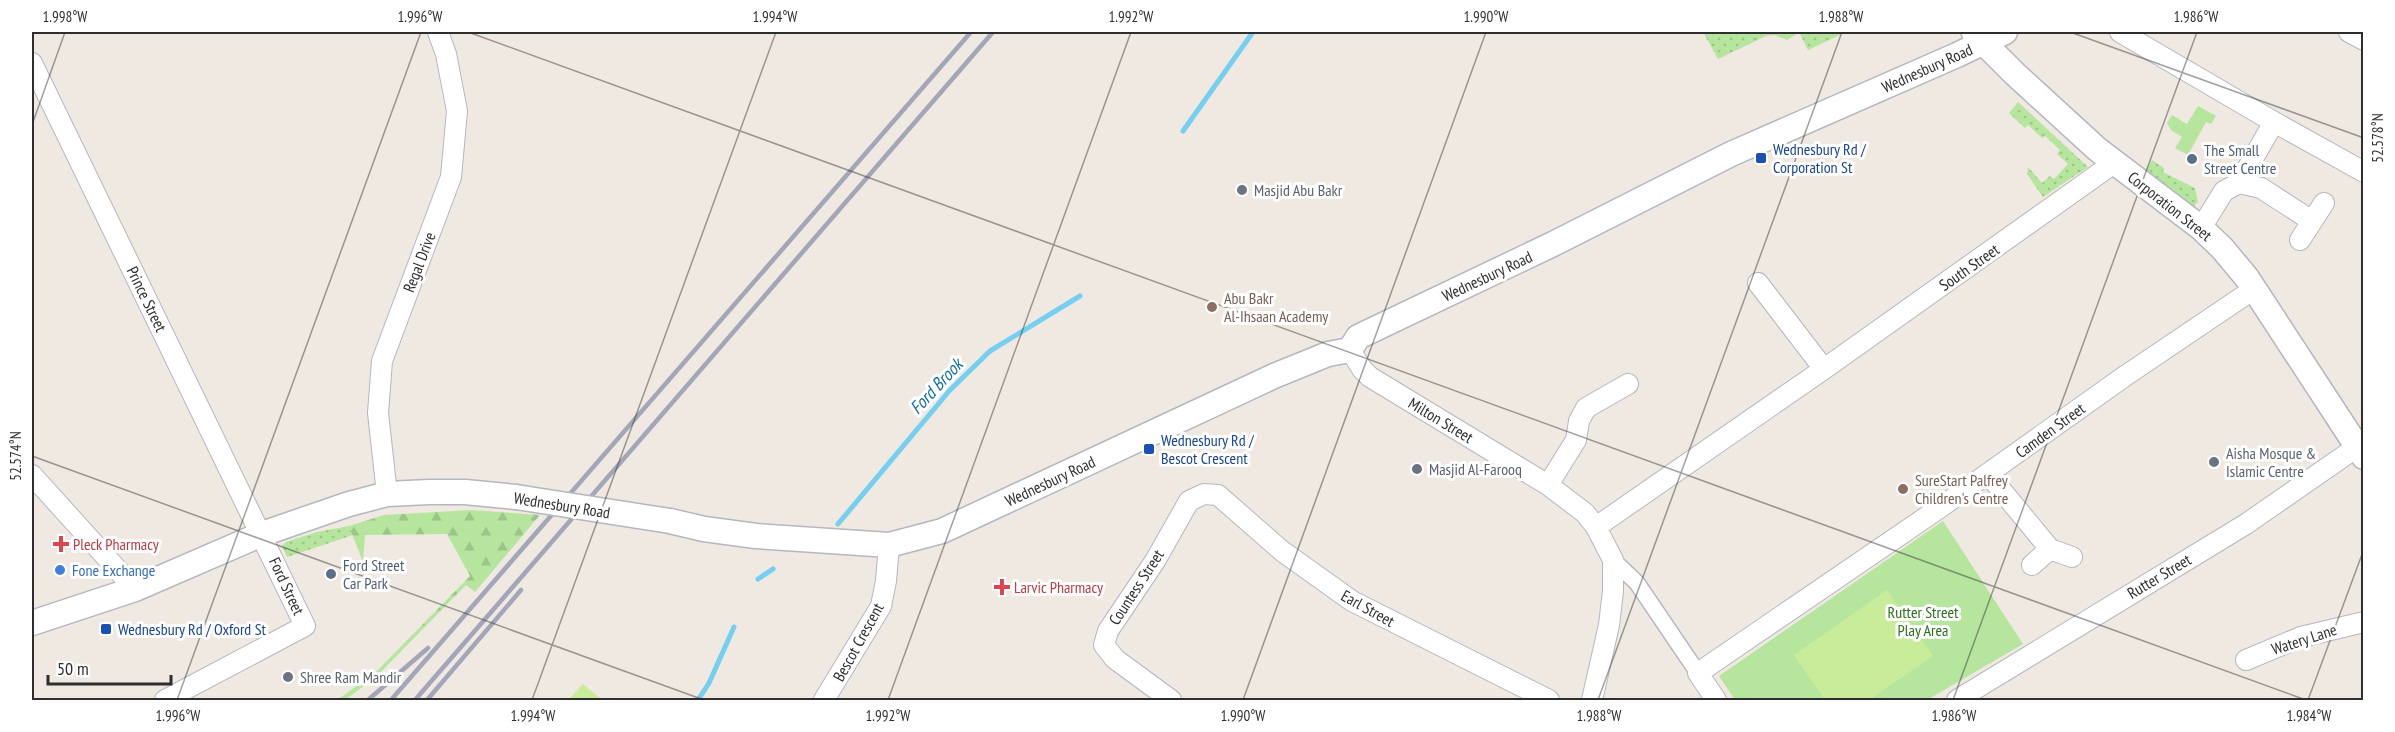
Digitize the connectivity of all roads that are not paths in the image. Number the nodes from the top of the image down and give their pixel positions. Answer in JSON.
{"nodes":[{"id":1,"x":438,"y":32,"type":"edge"},
{"id":2,"x":2005,"y":32,"type":"edge"},
{"id":3,"x":2120,"y":32,"type":"edge"},
{"id":4,"x":2349,"y":32,"type":"edge"},
{"id":5,"x":1978,"y":37,"type":"edge"},
{"id":6,"x":2364,"y":40,"type":"edge"},
{"id":7,"x":32,"y":63,"type":"edge"},
{"id":8,"x":2274,"y":122,"type":"junction"},
{"id":9,"x":2114,"y":163,"type":"junction"},
{"id":10,"x":2364,"y":172,"type":"edge"},
{"id":11,"x":2239,"y":183,"type":"junction"},
{"id":12,"x":2324,"y":203,"type":"dead end"},
{"id":13,"x":2313,"y":220,"type":"junction"},
{"id":14,"x":2201,"y":228,"type":"junction"},
{"id":15,"x":2300,"y":240,"type":"dead end"},
{"id":16,"x":1758,"y":283,"type":"dead end"},
{"id":17,"x":2254,"y":289,"type":"junction"},
{"id":18,"x":1350,"y":350,"type":"junction"},
{"id":19,"x":1824,"y":369,"type":"junction"},
{"id":20,"x":1628,"y":384,"type":"dead end"},
{"id":21,"x":2360,"y":452,"type":"edge"},
{"id":22,"x":1988,"y":474,"type":"junction"},
{"id":23,"x":32,"y":475,"type":"edge"},
{"id":24,"x":1548,"y":484,"type":"junction"},
{"id":25,"x":387,"y":494,"type":"junction"},
{"id":26,"x":1204,"y":494,"type":"joint"},
{"id":27,"x":1596,"y":527,"type":"junction"},
{"id":28,"x":262,"y":534,"type":"junction"},
{"id":29,"x":889,"y":545,"type":"junction"},
{"id":30,"x":2050,"y":549,"type":"junction"},
{"id":31,"x":2072,"y":557,"type":"dead end"},
{"id":32,"x":1613,"y":560,"type":"junction"},
{"id":33,"x":2032,"y":565,"type":"dead end"},
{"id":34,"x":135,"y":589,"type":"junction"},
{"id":35,"x":2364,"y":622,"type":"edge"},
{"id":36,"x":32,"y":623,"type":"edge"},
{"id":37,"x":2246,"y":660,"type":"dead end"},
{"id":38,"x":1698,"y":672,"type":"junction"},
{"id":39,"x":165,"y":700,"type":"edge"},
{"id":40,"x":824,"y":700,"type":"edge"},
{"id":41,"x":1171,"y":700,"type":"edge"},
{"id":42,"x":1549,"y":700,"type":"edge"},
{"id":43,"x":1592,"y":700,"type":"edge"},
{"id":44,"x":1716,"y":700,"type":"edge"},
{"id":45,"x":1957,"y":700,"type":"edge"}],
"edges":[{"from":1,"to":25,"type":"street","name":"Regal Drive"},
{"from":2,"to":5,"type":"street","name":"Wednesbury Road"},
{"from":3,"to":8,"type":"street"},
{"from":4,"to":6,"type":"street"},
{"from":5,"to":9,"type":"street","name":"Corporation Street"},
{"from":5,"to":18,"type":"street","name":"Wednesbury Road"},
{"from":7,"to":28,"type":"street","name":"Prince Street"},
{"from":8,"to":10,"type":"street"},
{"from":8,"to":11,"type":"street"},
{"from":9,"to":14,"type":"street","name":"Corporation Street"},
{"from":9,"to":19,"type":"street","name":"South Street"},
{"from":11,"to":13,"type":"street"},
{"from":11,"to":14,"type":"street"},
{"from":12,"to":13,"type":"street"},
{"from":13,"to":15,"type":"street"},
{"from":14,"to":17,"type":"street","name":"Corporation Street"},
{"from":16,"to":19,"type":"street"},
{"from":17,"to":21,"type":"street","name":"Corporation Street"},
{"from":17,"to":22,"type":"street","name":"Camden Street"},
{"from":18,"to":24,"type":"street","name":"Milton Street"},
{"from":18,"to":29,"type":"street","name":"Wednesbury Road"},
{"from":19,"to":27,"type":"street","name":"South Street"},
{"from":20,"to":24,"type":"street"},
{"from":21,"to":45,"type":"street","name":"Rutter Street"},
{"from":22,"to":30,"type":"street"},
{"from":22,"to":38,"type":"street","name":"Camden Street"},
{"from":23,"to":34,"type":"street"},
{"from":24,"to":27,"type":"street","name":"Milton Street"},
{"from":25,"to":28,"type":"street","name":"Wednesbury Road"},
{"from":25,"to":29,"type":"street","name":"Wednesbury Road","bridge":true},
{"from":26,"to":41,"type":"street","name":"Countess Street"},
{"from":26,"to":42,"type":"street","name":"Earl Street"},
{"from":27,"to":32,"type":"street","name":"Milton Street"},
{"from":28,"to":34,"type":"street","name":"Wednesbury Road"},
{"from":28,"to":39,"type":"street","name":"Ford Street"},
{"from":29,"to":40,"type":"street","name":"Bescot Crescent"},
{"from":30,"to":31,"type":"street"},
{"from":30,"to":33,"type":"street"},
{"from":32,"to":38,"type":"street"},
{"from":32,"to":43,"type":"street","name":"Milton Street"},
{"from":34,"to":36,"type":"street","name":"Wednesbury Road"},
{"from":35,"to":37,"type":"street","name":"Watery Lane"},
{"from":38,"to":44,"type":"street"}]}
